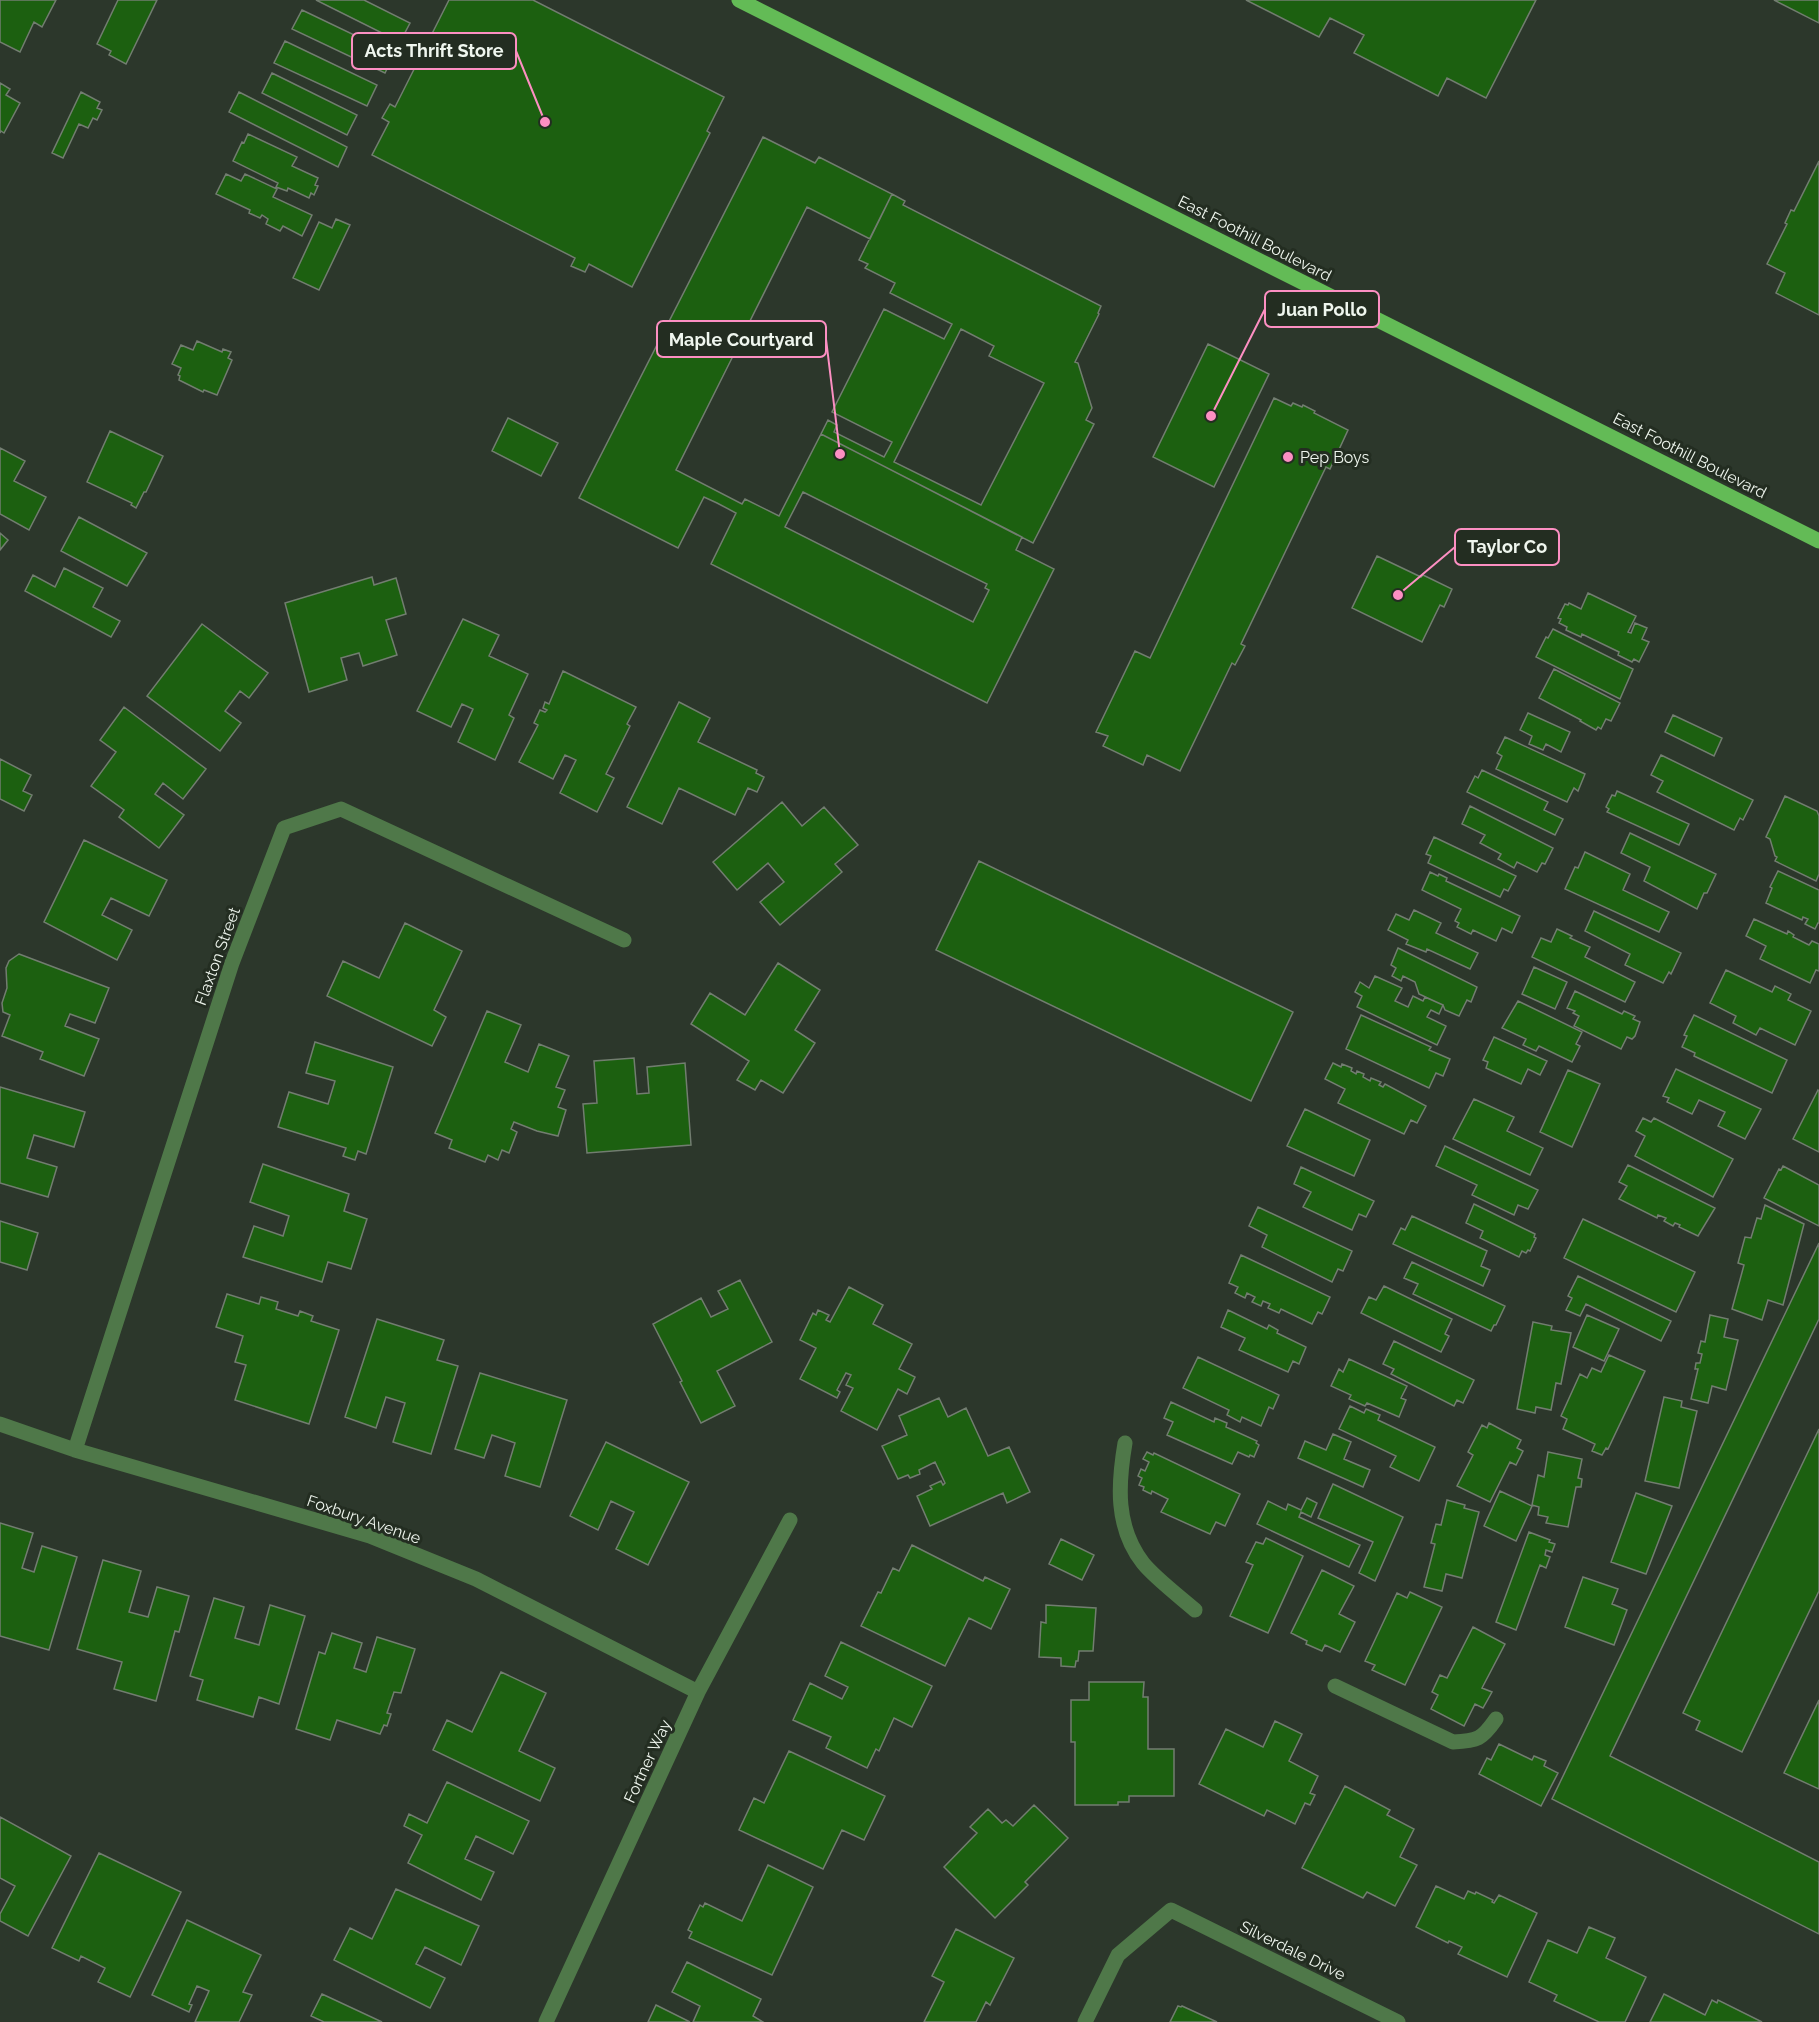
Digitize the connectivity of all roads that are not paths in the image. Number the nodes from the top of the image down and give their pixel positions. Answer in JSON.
{"nodes":[{"id":1,"x":739,"y":0,"type":"edge"},
{"id":2,"x":1819,"y":541,"type":"edge"},
{"id":3,"x":624,"y":940,"type":"dead end"},
{"id":4,"x":0,"y":1424,"type":"edge"},
{"id":5,"x":1125,"y":1443,"type":"dead end"},
{"id":6,"x":75,"y":1450,"type":"junction"},
{"id":7,"x":790,"y":1520,"type":"dead end"},
{"id":8,"x":1195,"y":1610,"type":"dead end"},
{"id":9,"x":1335,"y":1686,"type":"dead end"},
{"id":10,"x":698,"y":1692,"type":"junction"},
{"id":11,"x":1497,"y":1719,"type":"dead end"},
{"id":12,"x":546,"y":2022,"type":"edge"},
{"id":13,"x":1085,"y":2022,"type":"edge"},
{"id":14,"x":1398,"y":2022,"type":"edge"}],
"edges":[{"from":1,"to":2,"type":"main road","name":"East Foothill Boulevard"},
{"from":3,"to":6,"type":"street","name":"Flaxton Street"},
{"from":4,"to":6,"type":"street","name":"Foxbury Avenue"},
{"from":5,"to":8,"type":"street"},
{"from":6,"to":10,"type":"street","name":"Foxbury Avenue"},
{"from":7,"to":10,"type":"street","name":"Fortner Way"},
{"from":9,"to":11,"type":"street"},
{"from":10,"to":12,"type":"street","name":"Fortner Way"},
{"from":13,"to":14,"type":"street","name":"Silverdale Drive"}]}
